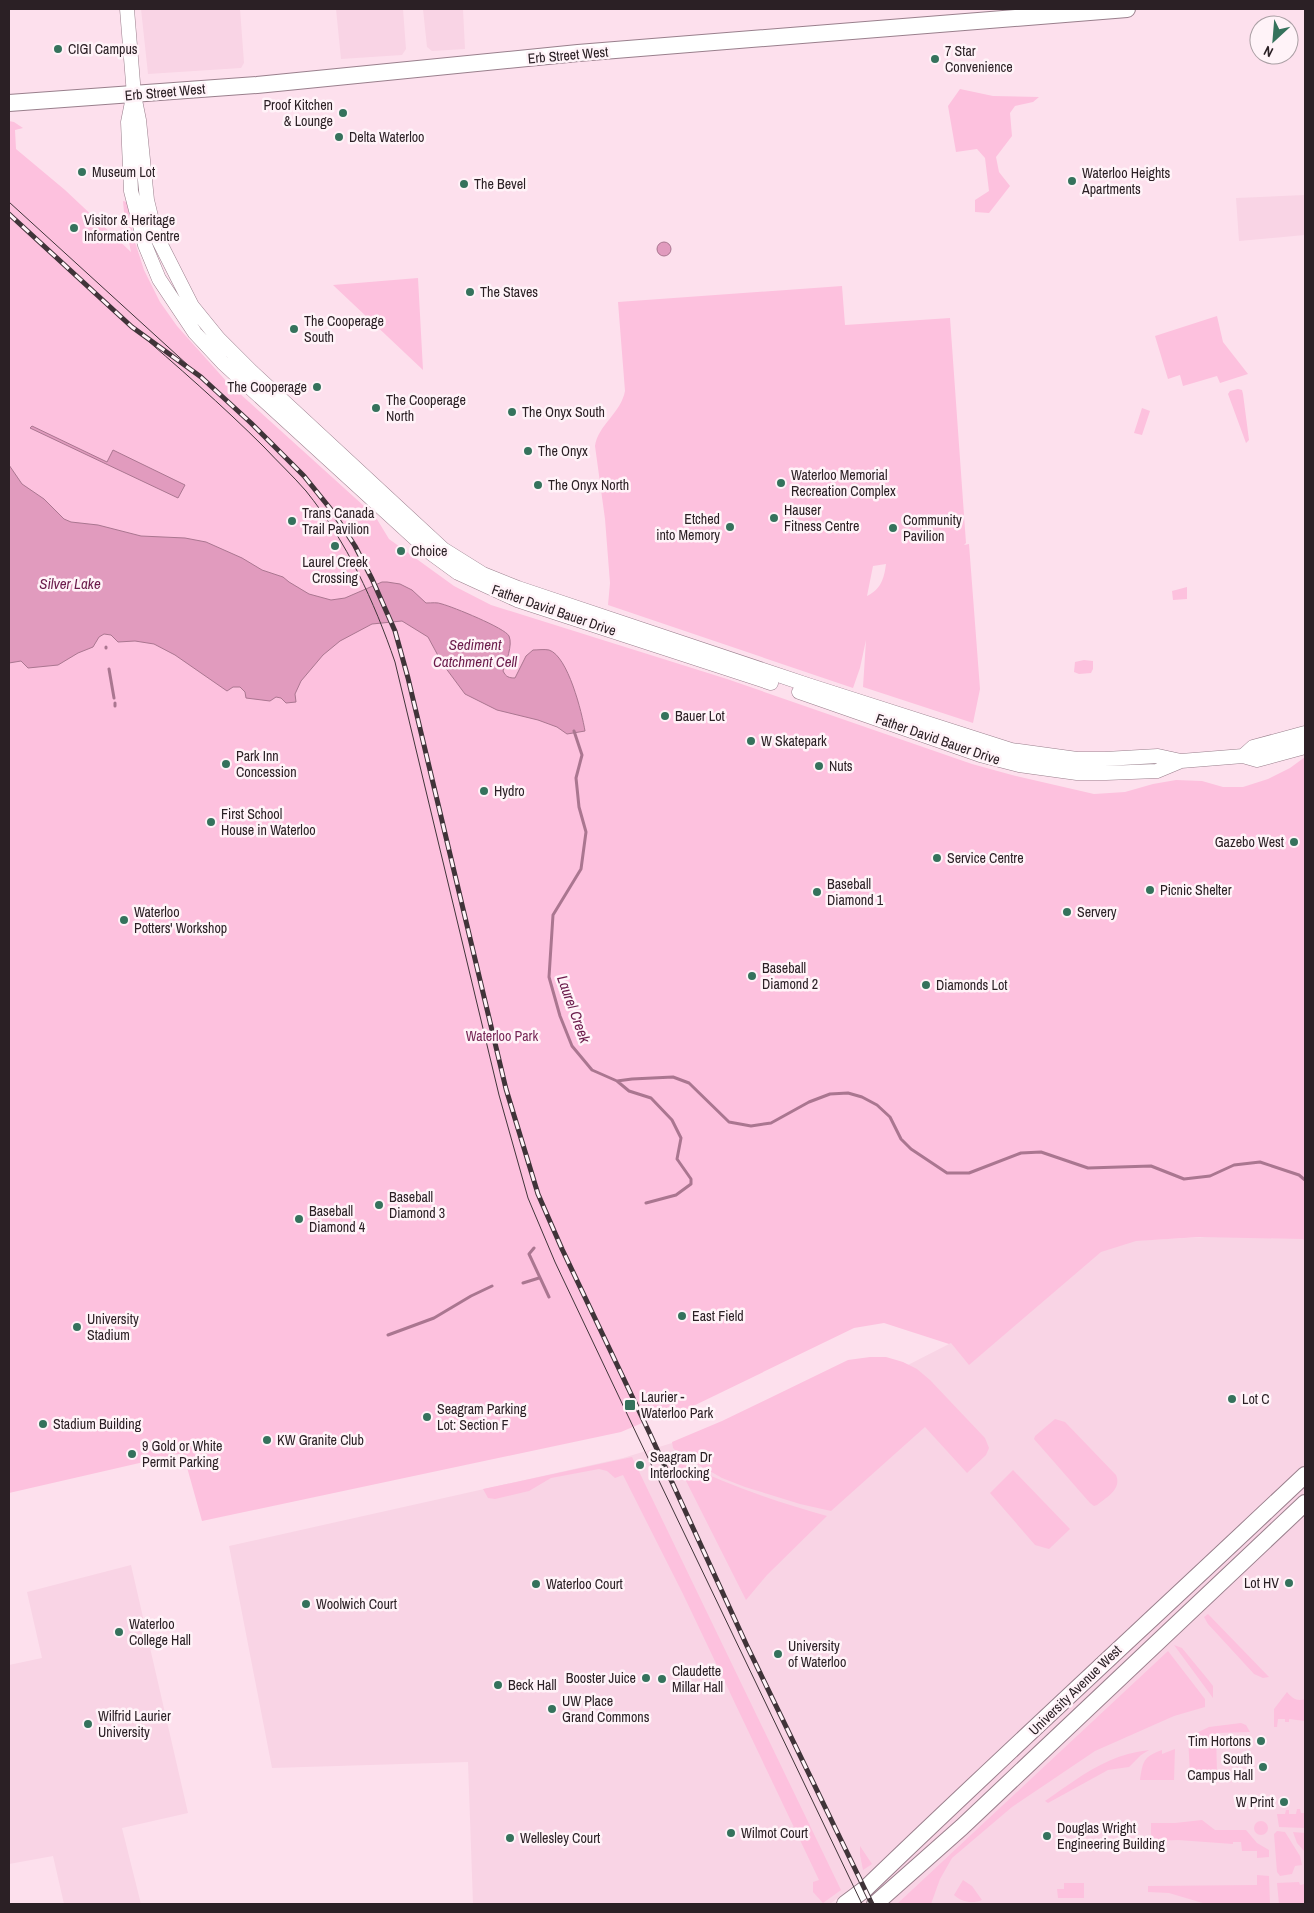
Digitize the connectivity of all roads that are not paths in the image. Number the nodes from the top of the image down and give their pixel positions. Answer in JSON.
{"nodes":[{"id":1,"x":127,"y":9,"type":"edge"},
{"id":2,"x":1127,"y":9,"type":"edge"},
{"id":3,"x":134,"y":95,"type":"junction"},
{"id":4,"x":9,"y":103,"type":"edge"},
{"id":5,"x":1305,"y":732,"type":"edge"},
{"id":6,"x":1305,"y":747,"type":"edge"},
{"id":7,"x":1243,"y":756,"type":"junction"},
{"id":8,"x":1305,"y":1475,"type":"edge"},
{"id":9,"x":1305,"y":1503,"type":"edge"},
{"id":10,"x":844,"y":1904,"type":"edge"},
{"id":11,"x":875,"y":1904,"type":"edge"}],
"edges":[{"from":1,"to":3,"type":"street","name":"Father David Bauer Drive"},
{"from":2,"to":3,"type":"main road","name":"Erb Street West"},
{"from":3,"to":4,"type":"main road","name":"Erb Street West"},
{"from":3,"to":7,"type":"street","name":"Father David Bauer Drive"},
{"from":5,"to":7,"type":"street","name":"Father David Bauer Drive"},
{"from":6,"to":7,"type":"street","name":"Father David Bauer Drive"},
{"from":8,"to":10,"type":"main road","name":"University Avenue West"},
{"from":9,"to":11,"type":"main road","name":"University Avenue West"}]}
